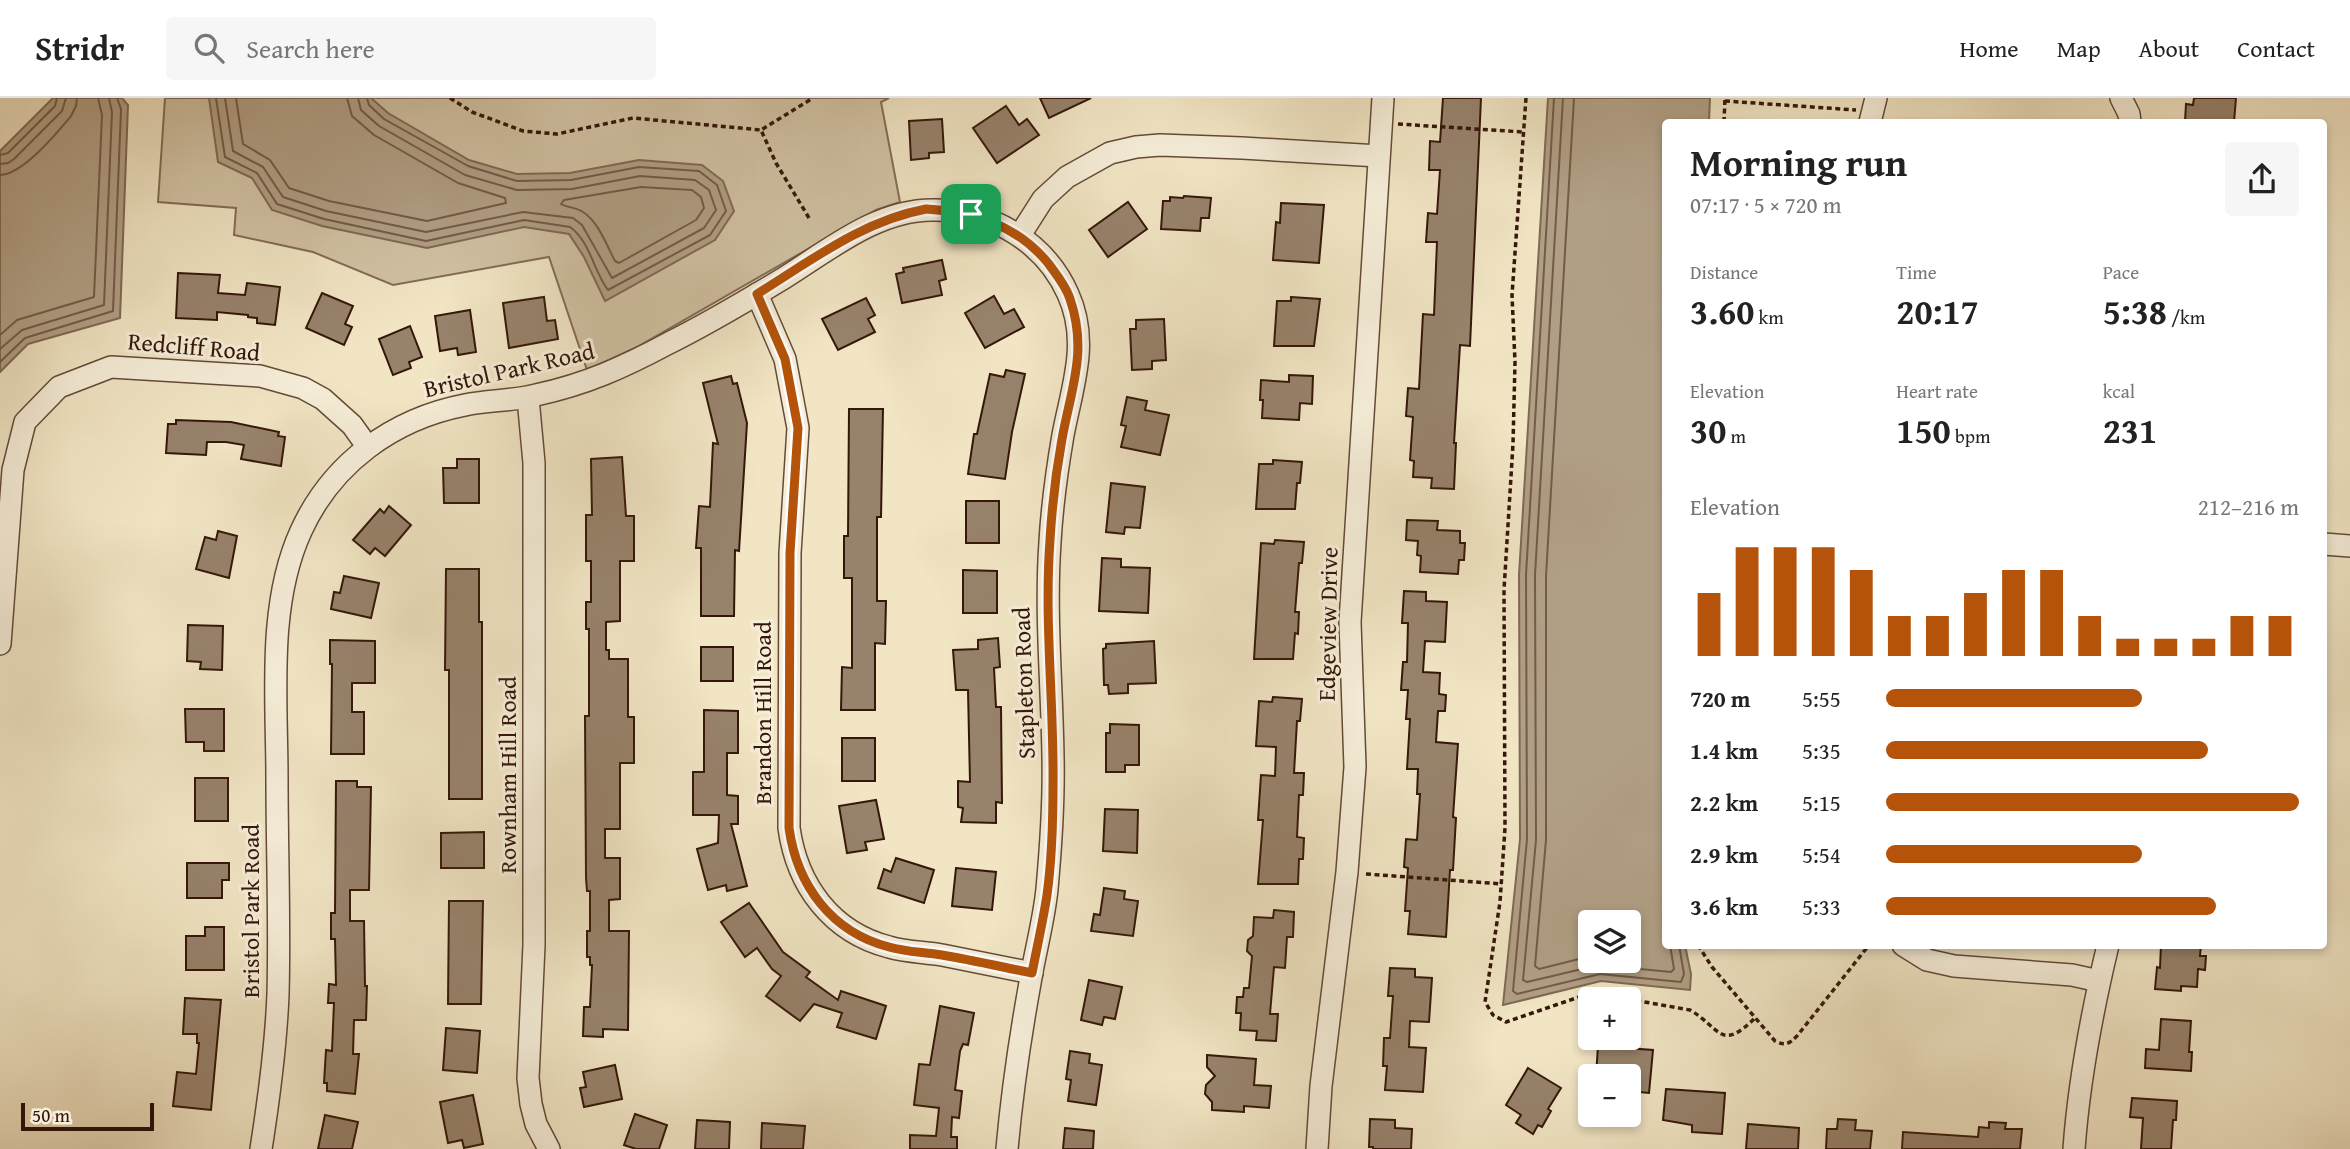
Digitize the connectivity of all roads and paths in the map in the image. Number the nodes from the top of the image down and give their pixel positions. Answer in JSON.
{"nodes":[{"id":1,"x":450,"y":98,"type":"edge"},
{"id":2,"x":813,"y":98,"type":"edge"},
{"id":3,"x":1383,"y":98,"type":"edge"},
{"id":4,"x":1526,"y":98,"type":"edge"},
{"id":5,"x":2120,"y":98,"type":"edge"},
{"id":6,"x":1725,"y":99,"type":"edge"},
{"id":7,"x":1872,"y":111,"type":"edge"},
{"id":8,"x":1724,"y":119,"type":"edge"},
{"id":9,"x":2130,"y":119,"type":"edge"},
{"id":10,"x":1382,"y":123,"type":"junction"},
{"id":11,"x":761,"y":130,"type":"junction"},
{"id":12,"x":1524,"y":132,"type":"junction"},
{"id":13,"x":1379,"y":156,"type":"junction"},
{"id":14,"x":809,"y":218,"type":"dead end"},
{"id":15,"x":1020,"y":235,"type":"junction"},
{"id":16,"x":757,"y":294,"type":"junction"},
{"id":17,"x":528,"y":398,"type":"junction"},
{"id":18,"x":367,"y":446,"type":"junction"},
{"id":19,"x":2327,"y":544,"type":"edge"},
{"id":20,"x":2350,"y":546,"type":"edge"},
{"id":21,"x":0,"y":644,"type":"edge"},
{"id":22,"x":1347,"y":872,"type":"junction"},
{"id":23,"x":1502,"y":884,"type":"junction"},
{"id":24,"x":1701,"y":949,"type":"edge"},
{"id":25,"x":1866,"y":949,"type":"edge"},
{"id":26,"x":1909,"y":949,"type":"edge"},
{"id":27,"x":2107,"y":949,"type":"edge"},
{"id":28,"x":1032,"y":973,"type":"junction"},
{"id":29,"x":2099,"y":981,"type":"junction"},
{"id":30,"x":1756,"y":1017,"type":"junction"},
{"id":31,"x":261,"y":1149,"type":"edge"},
{"id":32,"x":549,"y":1149,"type":"edge"},
{"id":33,"x":1007,"y":1149,"type":"edge"},
{"id":34,"x":1317,"y":1149,"type":"edge"},
{"id":35,"x":2074,"y":1149,"type":"edge"}],
"edges":[{"from":1,"to":11,"type":"path"},
{"from":2,"to":11,"type":"path"},
{"from":3,"to":10,"type":"street","name":"Edgeview Drive"},
{"from":4,"to":12,"type":"path"},
{"from":5,"to":9,"type":"street"},
{"from":6,"to":7,"type":"path"},
{"from":6,"to":8,"type":"path"},
{"from":10,"to":12,"type":"path"},
{"from":10,"to":13,"type":"street","name":"Edgeview Drive"},
{"from":11,"to":14,"type":"path"},
{"from":12,"to":23,"type":"path"},
{"from":13,"to":15,"type":"street"},
{"from":13,"to":22,"type":"street","name":"Edgeview Drive"},
{"from":15,"to":16,"type":"street","name":"Bristol Park Road"},
{"from":15,"to":28,"type":"street","name":"Stapleton Road"},
{"from":16,"to":17,"type":"street","name":"Bristol Park Road"},
{"from":16,"to":28,"type":"street","name":"Brandon Hill Road"},
{"from":17,"to":18,"type":"street","name":"Bristol Park Road"},
{"from":17,"to":32,"type":"street","name":"Rownham Hill Road"},
{"from":18,"to":21,"type":"street","name":"Redcliff Road"},
{"from":18,"to":31,"type":"street","name":"Bristol Park Road"},
{"from":19,"to":20,"type":"street"},
{"from":22,"to":23,"type":"path"},
{"from":22,"to":34,"type":"street","name":"Edgeview Drive"},
{"from":23,"to":30,"type":"path"},
{"from":24,"to":30,"type":"path"},
{"from":25,"to":30,"type":"path"},
{"from":26,"to":29,"type":"street"},
{"from":27,"to":29,"type":"street"},
{"from":28,"to":33,"type":"street","name":"Stapleton Road"},
{"from":29,"to":35,"type":"street"}]}
